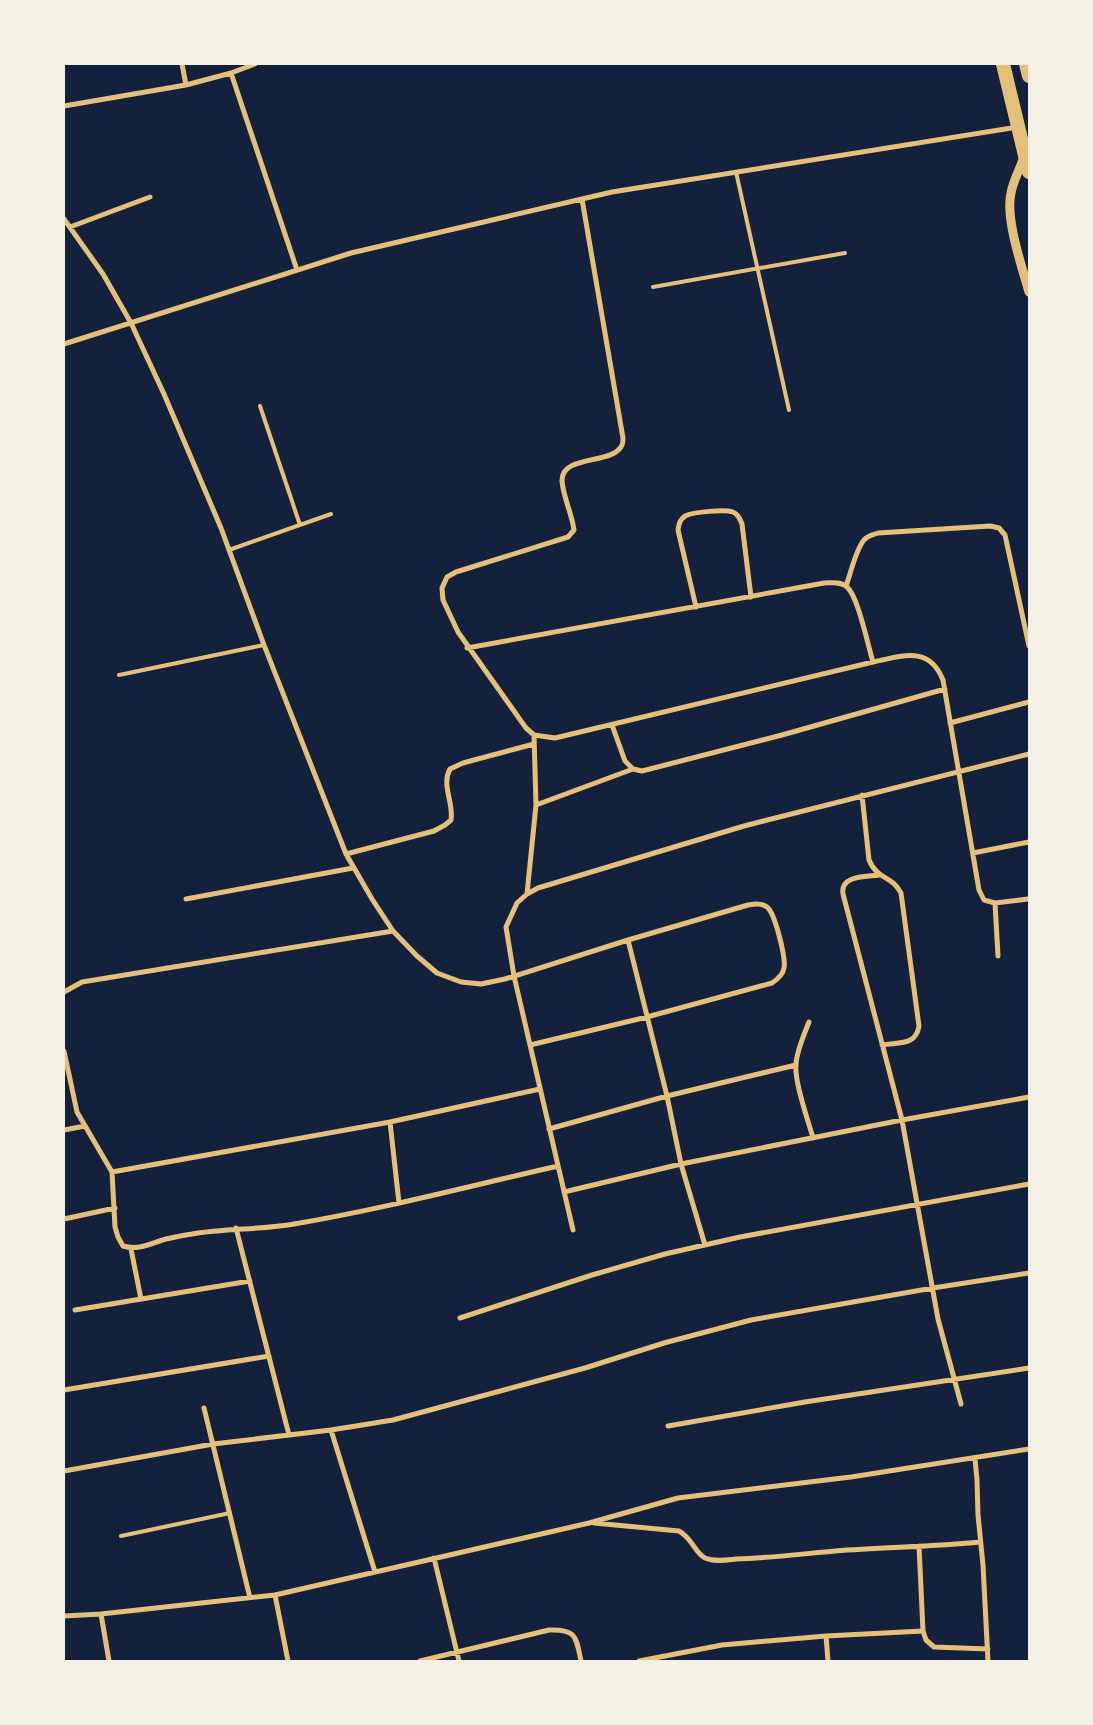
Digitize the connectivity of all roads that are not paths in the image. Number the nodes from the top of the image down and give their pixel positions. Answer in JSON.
{"nodes":[{"id":1,"x":182,"y":64,"type":"edge"},
{"id":2,"x":255,"y":64,"type":"edge"},
{"id":3,"x":1003,"y":64,"type":"edge"},
{"id":4,"x":1026,"y":64,"type":"edge"},
{"id":5,"x":231,"y":73,"type":"junction"},
{"id":6,"x":1029,"y":76,"type":"edge"},
{"id":7,"x":186,"y":85,"type":"junction"},
{"id":8,"x":64,"y":106,"type":"edge"},
{"id":9,"x":1019,"y":127,"type":"junction"},
{"id":10,"x":1025,"y":154,"type":"junction"},
{"id":11,"x":736,"y":172,"type":"junction"},
{"id":12,"x":1029,"y":172,"type":"edge"},
{"id":13,"x":150,"y":197,"type":"dead end"},
{"id":14,"x":582,"y":199,"type":"junction"},
{"id":15,"x":64,"y":219,"type":"edge"},
{"id":16,"x":70,"y":227,"type":"junction"},
{"id":17,"x":845,"y":253,"type":"dead end"},
{"id":18,"x":758,"y":268,"type":"junction"},
{"id":19,"x":297,"y":270,"type":"junction"},
{"id":20,"x":654,"y":287,"type":"dead end"},
{"id":21,"x":1029,"y":292,"type":"edge"},
{"id":22,"x":131,"y":323,"type":"junction"},
{"id":23,"x":64,"y":344,"type":"edge"},
{"id":24,"x":260,"y":406,"type":"dead end"},
{"id":25,"x":789,"y":410,"type":"dead end"},
{"id":26,"x":331,"y":514,"type":"dead end"},
{"id":27,"x":300,"y":525,"type":"junction"},
{"id":28,"x":229,"y":550,"type":"junction"},
{"id":29,"x":846,"y":586,"type":"junction"},
{"id":30,"x":751,"y":597,"type":"junction"},
{"id":31,"x":696,"y":607,"type":"junction"},
{"id":32,"x":264,"y":645,"type":"junction"},
{"id":33,"x":1029,"y":646,"type":"edge"},
{"id":34,"x":467,"y":648,"type":"junction"},
{"id":35,"x":873,"y":662,"type":"junction"},
{"id":36,"x":119,"y":675,"type":"dead end"},
{"id":37,"x":945,"y":689,"type":"junction"},
{"id":38,"x":1029,"y":702,"type":"edge"},
{"id":39,"x":950,"y":723,"type":"junction"},
{"id":40,"x":612,"y":725,"type":"junction"},
{"id":41,"x":534,"y":735,"type":"junction"},
{"id":42,"x":534,"y":744,"type":"junction"},
{"id":43,"x":1029,"y":754,"type":"edge"},
{"id":44,"x":633,"y":769,"type":"junction"},
{"id":45,"x":958,"y":772,"type":"junction"},
{"id":46,"x":862,"y":795,"type":"junction"},
{"id":47,"x":536,"y":805,"type":"junction"},
{"id":48,"x":1029,"y":842,"type":"edge"},
{"id":49,"x":973,"y":853,"type":"junction"},
{"id":50,"x":346,"y":854,"type":"junction"},
{"id":51,"x":353,"y":868,"type":"junction"},
{"id":52,"x":879,"y":875,"type":"junction"},
{"id":53,"x":527,"y":894,"type":"junction"},
{"id":54,"x":186,"y":899,"type":"dead end"},
{"id":55,"x":1028,"y":899,"type":"edge"},
{"id":56,"x":994,"y":903,"type":"junction"},
{"id":57,"x":393,"y":931,"type":"junction"},
{"id":58,"x":628,"y":940,"type":"junction"},
{"id":59,"x":998,"y":956,"type":"dead end"},
{"id":60,"x":514,"y":976,"type":"junction"},
{"id":61,"x":64,"y":992,"type":"edge"},
{"id":62,"x":647,"y":1017,"type":"junction"},
{"id":63,"x":809,"y":1022,"type":"dead end"},
{"id":64,"x":530,"y":1045,"type":"junction"},
{"id":65,"x":882,"y":1045,"type":"junction"},
{"id":66,"x":64,"y":1051,"type":"edge"},
{"id":67,"x":796,"y":1065,"type":"junction"},
{"id":68,"x":540,"y":1089,"type":"junction"},
{"id":69,"x":667,"y":1096,"type":"junction"},
{"id":70,"x":1029,"y":1097,"type":"edge"},
{"id":71,"x":902,"y":1120,"type":"junction"},
{"id":72,"x":390,"y":1122,"type":"junction"},
{"id":73,"x":85,"y":1126,"type":"junction"},
{"id":74,"x":549,"y":1129,"type":"junction"},
{"id":75,"x":64,"y":1130,"type":"edge"},
{"id":76,"x":813,"y":1138,"type":"junction"},
{"id":77,"x":681,"y":1164,"type":"junction"},
{"id":78,"x":558,"y":1166,"type":"junction"},
{"id":79,"x":112,"y":1172,"type":"junction"},
{"id":80,"x":1029,"y":1184,"type":"edge"},
{"id":81,"x":564,"y":1192,"type":"junction"},
{"id":82,"x":399,"y":1203,"type":"junction"},
{"id":83,"x":919,"y":1205,"type":"junction"},
{"id":84,"x":115,"y":1208,"type":"junction"},
{"id":85,"x":64,"y":1219,"type":"edge"},
{"id":86,"x":236,"y":1228,"type":"junction"},
{"id":87,"x":573,"y":1230,"type":"dead end"},
{"id":88,"x":705,"y":1245,"type":"junction"},
{"id":89,"x":131,"y":1249,"type":"junction"},
{"id":90,"x":1029,"y":1274,"type":"edge"},
{"id":91,"x":250,"y":1282,"type":"junction"},
{"id":92,"x":933,"y":1288,"type":"junction"},
{"id":93,"x":141,"y":1299,"type":"junction"},
{"id":94,"x":75,"y":1310,"type":"dead end"},
{"id":95,"x":460,"y":1318,"type":"dead end"},
{"id":96,"x":269,"y":1356,"type":"junction"},
{"id":97,"x":1029,"y":1368,"type":"edge"},
{"id":98,"x":955,"y":1379,"type":"junction"},
{"id":99,"x":64,"y":1390,"type":"edge"},
{"id":100,"x":961,"y":1404,"type":"dead end"},
{"id":101,"x":204,"y":1408,"type":"dead end"},
{"id":102,"x":668,"y":1426,"type":"dead end"},
{"id":103,"x":331,"y":1430,"type":"junction"},
{"id":104,"x":289,"y":1435,"type":"junction"},
{"id":105,"x":213,"y":1444,"type":"junction"},
{"id":106,"x":1029,"y":1449,"type":"edge"},
{"id":107,"x":975,"y":1458,"type":"junction"},
{"id":108,"x":64,"y":1471,"type":"edge"},
{"id":109,"x":230,"y":1513,"type":"junction"},
{"id":110,"x":589,"y":1523,"type":"junction"},
{"id":111,"x":121,"y":1536,"type":"dead end"},
{"id":112,"x":980,"y":1542,"type":"junction"},
{"id":113,"x":919,"y":1546,"type":"junction"},
{"id":114,"x":434,"y":1558,"type":"junction"},
{"id":115,"x":375,"y":1572,"type":"junction"},
{"id":116,"x":275,"y":1595,"type":"junction"},
{"id":117,"x":250,"y":1598,"type":"junction"},
{"id":118,"x":101,"y":1614,"type":"junction"},
{"id":119,"x":64,"y":1616,"type":"edge"},
{"id":120,"x":923,"y":1632,"type":"junction"},
{"id":121,"x":826,"y":1636,"type":"junction"},
{"id":122,"x":988,"y":1649,"type":"junction"},
{"id":123,"x":456,"y":1653,"type":"junction"},
{"id":124,"x":109,"y":1661,"type":"edge"},
{"id":125,"x":288,"y":1661,"type":"edge"},
{"id":126,"x":420,"y":1661,"type":"edge"},
{"id":127,"x":459,"y":1661,"type":"edge"},
{"id":128,"x":580,"y":1661,"type":"edge"},
{"id":129,"x":639,"y":1661,"type":"edge"},
{"id":130,"x":828,"y":1661,"type":"edge"},
{"id":131,"x":988,"y":1661,"type":"edge"}],
"edges":[{"from":1,"to":7,"type":"street"},
{"from":2,"to":5,"type":"street"},
{"from":3,"to":9,"type":"highway"},
{"from":4,"to":6,"type":"highway"},
{"from":5,"to":7,"type":"street"},
{"from":5,"to":19,"type":"street"},
{"from":7,"to":8,"type":"street"},
{"from":9,"to":10,"type":"highway"},
{"from":9,"to":11,"type":"street"},
{"from":10,"to":12,"type":"highway"},
{"from":10,"to":21,"type":"street"},
{"from":11,"to":14,"type":"street"},
{"from":11,"to":18,"type":"lane"},
{"from":13,"to":16,"type":"street"},
{"from":14,"to":19,"type":"street"},
{"from":14,"to":34,"type":"street"},
{"from":15,"to":16,"type":"street"},
{"from":16,"to":22,"type":"street"},
{"from":17,"to":18,"type":"lane"},
{"from":18,"to":20,"type":"lane"},
{"from":18,"to":25,"type":"lane"},
{"from":19,"to":22,"type":"street"},
{"from":22,"to":23,"type":"street"},
{"from":22,"to":28,"type":"street"},
{"from":24,"to":27,"type":"lane"},
{"from":26,"to":27,"type":"lane"},
{"from":27,"to":28,"type":"lane"},
{"from":28,"to":32,"type":"street"},
{"from":29,"to":30,"type":"street"},
{"from":29,"to":33,"type":"street"},
{"from":29,"to":35,"type":"street"},
{"from":30,"to":31,"type":"street"},
{"from":30,"to":31,"type":"street"},
{"from":31,"to":34,"type":"street"},
{"from":32,"to":36,"type":"lane"},
{"from":32,"to":50,"type":"street"},
{"from":34,"to":41,"type":"street"},
{"from":35,"to":37,"type":"street"},
{"from":35,"to":40,"type":"street"},
{"from":37,"to":39,"type":"street"},
{"from":37,"to":44,"type":"street"},
{"from":38,"to":39,"type":"street"},
{"from":39,"to":45,"type":"street"},
{"from":40,"to":41,"type":"street"},
{"from":40,"to":44,"type":"street"},
{"from":41,"to":42,"type":"street"},
{"from":42,"to":47,"type":"street"},
{"from":42,"to":50,"type":"street"},
{"from":43,"to":45,"type":"street"},
{"from":44,"to":47,"type":"street"},
{"from":45,"to":46,"type":"street"},
{"from":45,"to":49,"type":"street"},
{"from":46,"to":52,"type":"street"},
{"from":46,"to":53,"type":"street"},
{"from":47,"to":53,"type":"street"},
{"from":48,"to":49,"type":"street"},
{"from":49,"to":56,"type":"street"},
{"from":50,"to":51,"type":"street"},
{"from":51,"to":54,"type":"street"},
{"from":51,"to":57,"type":"street"},
{"from":52,"to":65,"type":"street"},
{"from":52,"to":65,"type":"street"},
{"from":53,"to":60,"type":"street"},
{"from":55,"to":56,"type":"street"},
{"from":56,"to":59,"type":"street"},
{"from":57,"to":60,"type":"street"},
{"from":57,"to":61,"type":"street"},
{"from":58,"to":60,"type":"street"},
{"from":58,"to":62,"type":"street"},
{"from":58,"to":62,"type":"street"},
{"from":60,"to":64,"type":"street"},
{"from":62,"to":64,"type":"street"},
{"from":62,"to":69,"type":"street"},
{"from":63,"to":67,"type":"street"},
{"from":64,"to":68,"type":"street"},
{"from":65,"to":71,"type":"street"},
{"from":66,"to":73,"type":"street"},
{"from":67,"to":69,"type":"street"},
{"from":67,"to":76,"type":"street"},
{"from":68,"to":72,"type":"street"},
{"from":68,"to":74,"type":"street"},
{"from":69,"to":74,"type":"street"},
{"from":69,"to":77,"type":"street"},
{"from":70,"to":71,"type":"street"},
{"from":71,"to":76,"type":"street"},
{"from":71,"to":83,"type":"street"},
{"from":72,"to":79,"type":"street"},
{"from":72,"to":82,"type":"street"},
{"from":73,"to":75,"type":"street"},
{"from":73,"to":79,"type":"street"},
{"from":74,"to":78,"type":"street"},
{"from":76,"to":77,"type":"street"},
{"from":77,"to":81,"type":"street"},
{"from":77,"to":88,"type":"street"},
{"from":78,"to":81,"type":"street"},
{"from":78,"to":82,"type":"street"},
{"from":79,"to":84,"type":"street"},
{"from":80,"to":83,"type":"street"},
{"from":81,"to":87,"type":"street"},
{"from":82,"to":86,"type":"street"},
{"from":83,"to":88,"type":"street"},
{"from":83,"to":92,"type":"street"},
{"from":84,"to":85,"type":"street"},
{"from":84,"to":89,"type":"street"},
{"from":86,"to":89,"type":"street"},
{"from":86,"to":91,"type":"street"},
{"from":88,"to":95,"type":"street"},
{"from":89,"to":93,"type":"street"},
{"from":90,"to":92,"type":"street"},
{"from":91,"to":93,"type":"street"},
{"from":91,"to":96,"type":"street"},
{"from":92,"to":98,"type":"street"},
{"from":92,"to":103,"type":"street"},
{"from":93,"to":94,"type":"street"},
{"from":96,"to":99,"type":"street"},
{"from":96,"to":104,"type":"street"},
{"from":97,"to":98,"type":"street"},
{"from":98,"to":100,"type":"street"},
{"from":98,"to":102,"type":"street"},
{"from":101,"to":105,"type":"street"},
{"from":103,"to":104,"type":"street"},
{"from":103,"to":115,"type":"street"},
{"from":104,"to":105,"type":"street"},
{"from":105,"to":108,"type":"street"},
{"from":105,"to":109,"type":"street"},
{"from":106,"to":107,"type":"street"},
{"from":107,"to":110,"type":"street"},
{"from":107,"to":112,"type":"street"},
{"from":109,"to":111,"type":"lane"},
{"from":109,"to":117,"type":"street"},
{"from":110,"to":113,"type":"street"},
{"from":110,"to":114,"type":"street"},
{"from":112,"to":113,"type":"street"},
{"from":112,"to":122,"type":"street"},
{"from":113,"to":120,"type":"street"},
{"from":114,"to":115,"type":"street"},
{"from":114,"to":123,"type":"street"},
{"from":115,"to":116,"type":"street"},
{"from":116,"to":117,"type":"street"},
{"from":116,"to":125,"type":"street"},
{"from":117,"to":118,"type":"street"},
{"from":118,"to":119,"type":"street"},
{"from":118,"to":124,"type":"street"},
{"from":120,"to":121,"type":"street"},
{"from":120,"to":122,"type":"street"},
{"from":121,"to":129,"type":"street"},
{"from":121,"to":130,"type":"street"},
{"from":122,"to":131,"type":"street"},
{"from":123,"to":126,"type":"street"},
{"from":123,"to":127,"type":"street"},
{"from":123,"to":128,"type":"street"}]}
